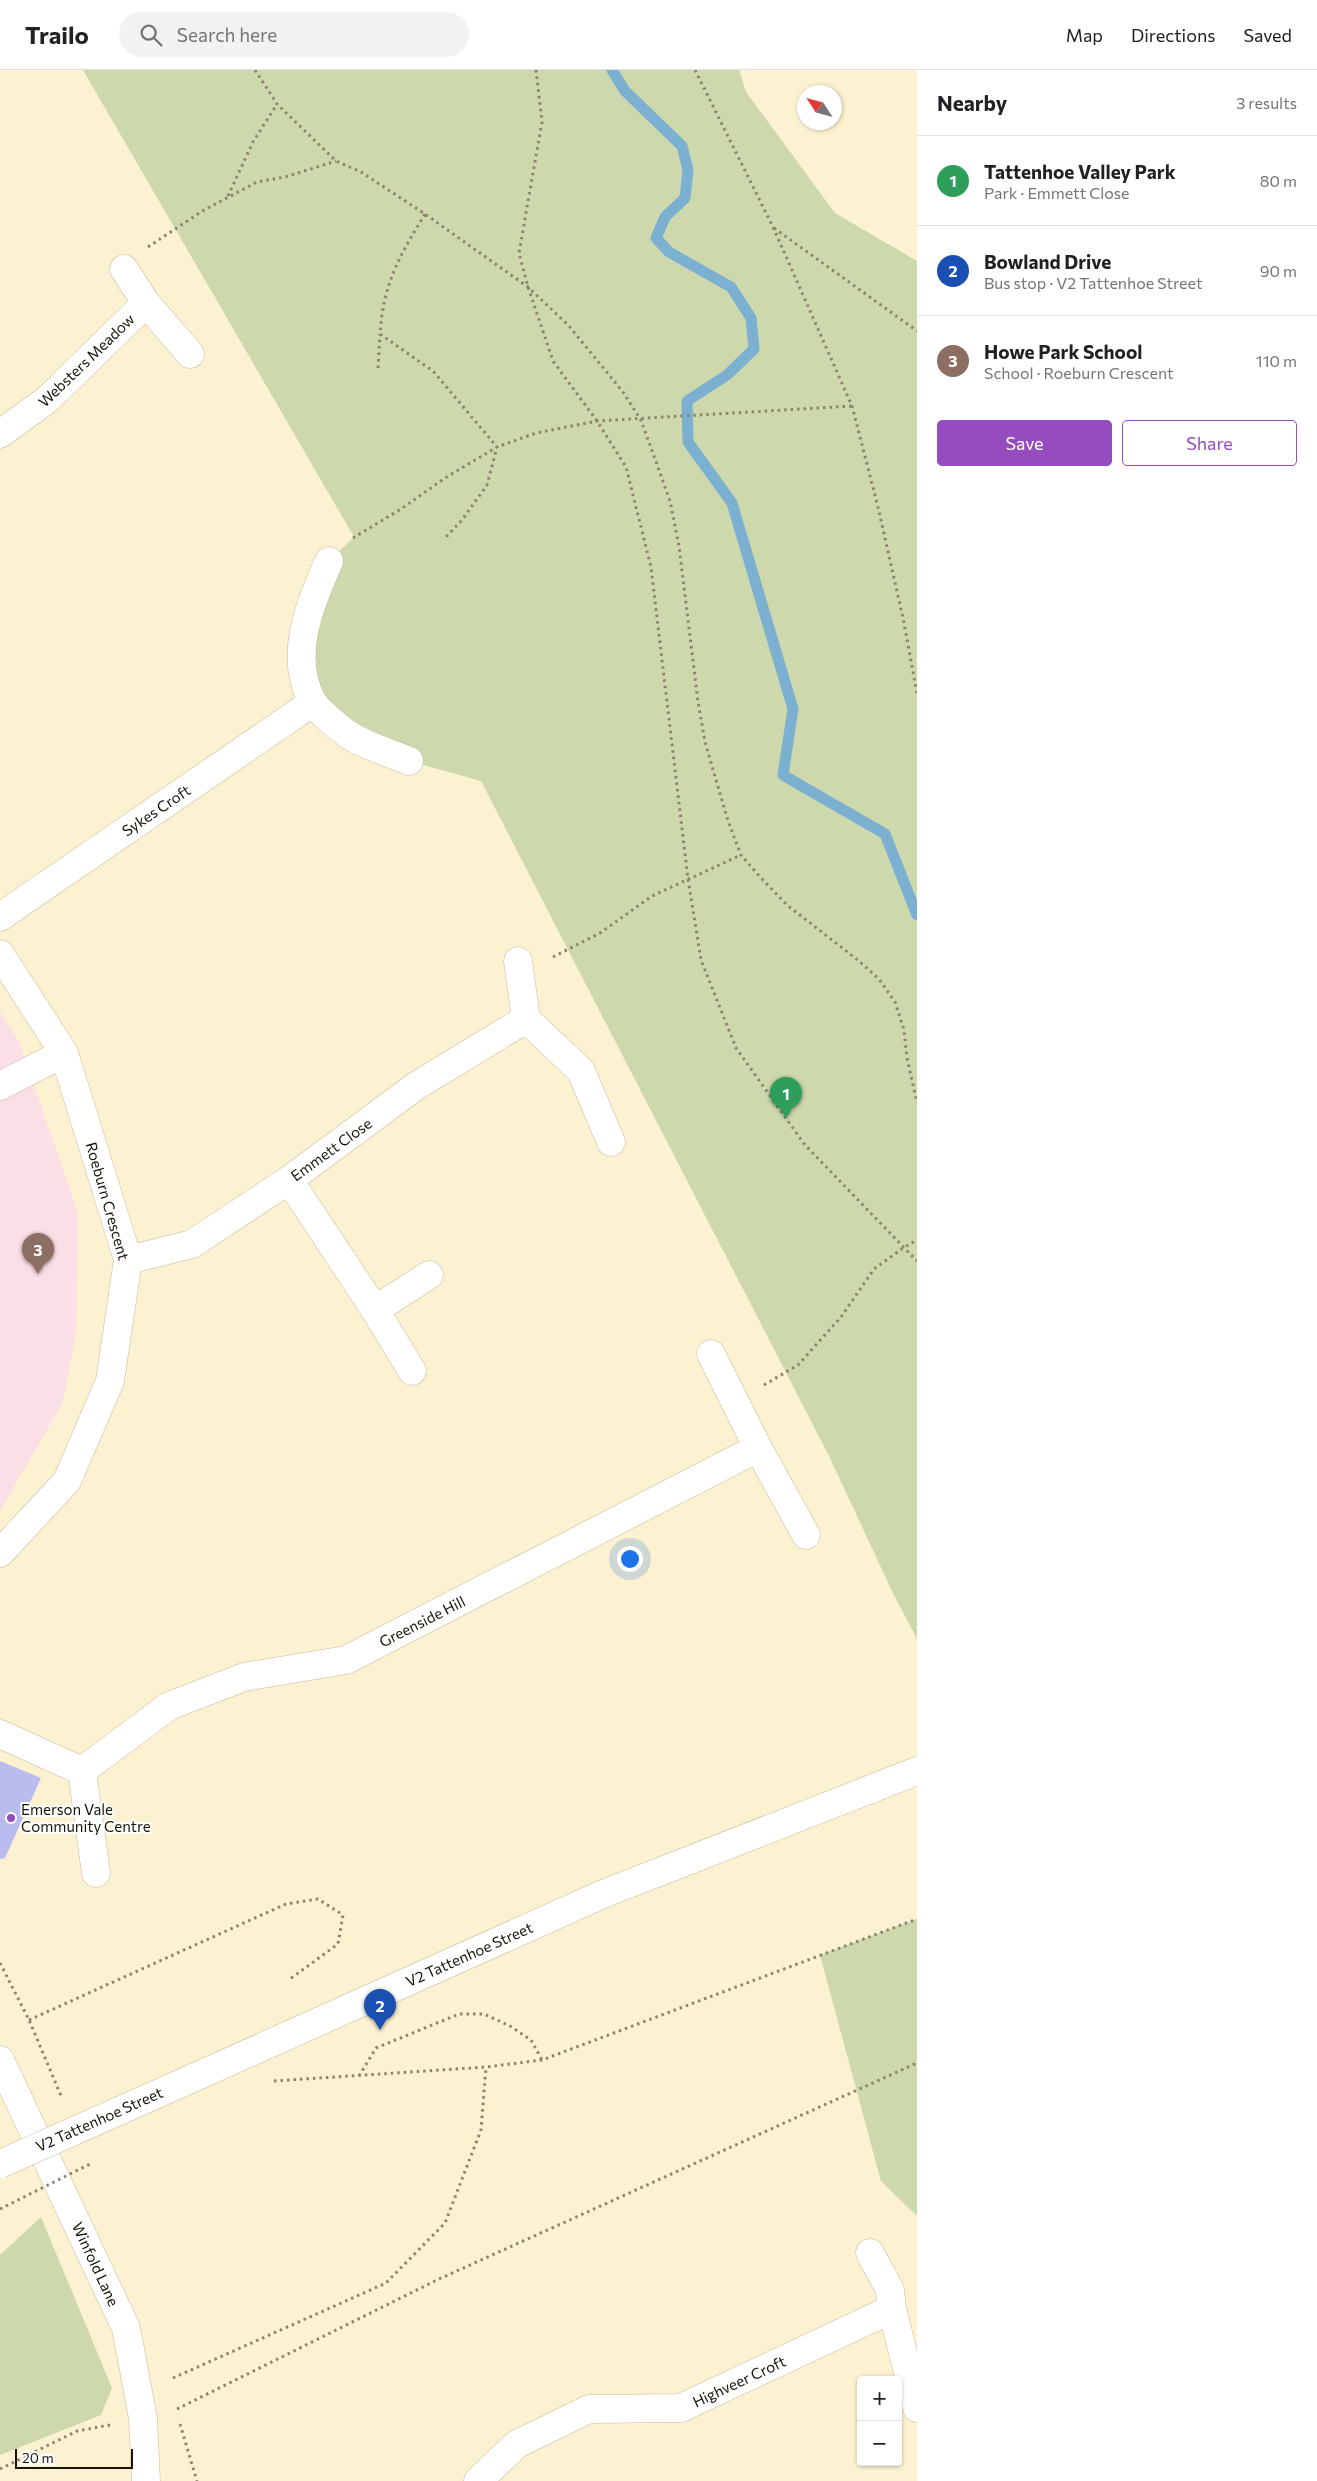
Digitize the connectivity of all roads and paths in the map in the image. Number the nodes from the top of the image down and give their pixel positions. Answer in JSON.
{"nodes":[{"id":1,"x":255,"y":70,"type":"edge"},
{"id":2,"x":536,"y":70,"type":"edge"},
{"id":3,"x":695,"y":70,"type":"edge"},
{"id":4,"x":278,"y":104,"type":"junction"},
{"id":5,"x":336,"y":161,"type":"junction"},
{"id":6,"x":228,"y":197,"type":"junction"},
{"id":7,"x":425,"y":214,"type":"junction"},
{"id":8,"x":773,"y":227,"type":"junction"},
{"id":9,"x":124,"y":269,"type":"joint"},
{"id":10,"x":528,"y":287,"type":"junction"},
{"id":11,"x":146,"y":302,"type":"junction"},
{"id":12,"x":917,"y":331,"type":"edge"},
{"id":13,"x":380,"y":334,"type":"junction"},
{"id":14,"x":190,"y":354,"type":"dead end"},
{"id":15,"x":378,"y":368,"type":"dead end"},
{"id":16,"x":852,"y":406,"type":"junction"},
{"id":17,"x":641,"y":420,"type":"junction"},
{"id":18,"x":597,"y":421,"type":"junction"},
{"id":19,"x":0,"y":434,"type":"edge"},
{"id":20,"x":497,"y":447,"type":"junction"},
{"id":21,"x":444,"y":538,"type":"dead end"},
{"id":22,"x":329,"y":561,"type":"joint"},
{"id":23,"x":917,"y":693,"type":"edge"},
{"id":24,"x":312,"y":703,"type":"junction"},
{"id":25,"x":409,"y":761,"type":"dead end"},
{"id":26,"x":741,"y":855,"type":"junction"},
{"id":27,"x":688,"y":879,"type":"junction"},
{"id":28,"x":0,"y":917,"type":"edge"},
{"id":29,"x":0,"y":954,"type":"edge"},
{"id":30,"x":518,"y":961,"type":"joint"},
{"id":31,"x":526,"y":1019,"type":"junction"},
{"id":32,"x":64,"y":1053,"type":"junction"},
{"id":33,"x":0,"y":1086,"type":"edge"},
{"id":34,"x":917,"y":1103,"type":"edge"},
{"id":35,"x":611,"y":1142,"type":"dead end"},
{"id":36,"x":289,"y":1180,"type":"junction"},
{"id":37,"x":917,"y":1240,"type":"edge"},
{"id":38,"x":903,"y":1248,"type":"junction"},
{"id":39,"x":128,"y":1260,"type":"junction"},
{"id":40,"x":917,"y":1261,"type":"edge"},
{"id":41,"x":429,"y":1275,"type":"dead end"},
{"id":42,"x":375,"y":1310,"type":"junction"},
{"id":43,"x":712,"y":1354,"type":"dead end"},
{"id":44,"x":412,"y":1371,"type":"dead end"},
{"id":45,"x":735,"y":1402,"type":"junction"},
{"id":46,"x":758,"y":1448,"type":"junction"},
{"id":47,"x":806,"y":1535,"type":"dead end"},
{"id":48,"x":0,"y":1553,"type":"edge"},
{"id":49,"x":0,"y":1734,"type":"edge"},
{"id":50,"x":82,"y":1771,"type":"junction"},
{"id":51,"x":917,"y":1771,"type":"edge"},
{"id":52,"x":96,"y":1873,"type":"dead end"},
{"id":53,"x":917,"y":1919,"type":"edge"},
{"id":54,"x":290,"y":1979,"type":"dead end"},
{"id":55,"x":29,"y":2020,"type":"dead end"},
{"id":56,"x":0,"y":2060,"type":"edge"},
{"id":57,"x":542,"y":2060,"type":"junction"},
{"id":58,"x":917,"y":2063,"type":"edge"},
{"id":59,"x":486,"y":2067,"type":"junction"},
{"id":60,"x":359,"y":2076,"type":"junction"},
{"id":61,"x":268,"y":2082,"type":"dead end"},
{"id":62,"x":98,"y":2161,"type":"dead end"},
{"id":63,"x":0,"y":2164,"type":"edge"},
{"id":64,"x":0,"y":2209,"type":"edge"},
{"id":65,"x":870,"y":2253,"type":"dead end"},
{"id":66,"x":892,"y":2309,"type":"junction"},
{"id":67,"x":173,"y":2378,"type":"dead end"},
{"id":68,"x":917,"y":2408,"type":"edge"},
{"id":69,"x":143,"y":2418,"type":"junction"},
{"id":70,"x":0,"y":2469,"type":"edge"},
{"id":71,"x":146,"y":2481,"type":"edge"},
{"id":72,"x":478,"y":2481,"type":"edge"}],
"edges":[{"from":1,"to":4,"type":"path"},
{"from":2,"to":10,"type":"path"},
{"from":3,"to":8,"type":"path"},
{"from":4,"to":5,"type":"path"},
{"from":4,"to":6,"type":"path"},
{"from":5,"to":6,"type":"path"},
{"from":5,"to":7,"type":"path"},
{"from":6,"to":9,"type":"path"},
{"from":7,"to":10,"type":"path"},
{"from":7,"to":13,"type":"path"},
{"from":8,"to":12,"type":"path"},
{"from":8,"to":16,"type":"path"},
{"from":9,"to":11,"type":"street"},
{"from":10,"to":17,"type":"path"},
{"from":10,"to":18,"type":"path"},
{"from":11,"to":14,"type":"street"},
{"from":11,"to":19,"type":"street","name":"Websters Meadow"},
{"from":13,"to":15,"type":"path"},
{"from":13,"to":20,"type":"path"},
{"from":16,"to":17,"type":"path"},
{"from":16,"to":23,"type":"path"},
{"from":17,"to":18,"type":"path"},
{"from":17,"to":26,"type":"path"},
{"from":18,"to":20,"type":"path"},
{"from":18,"to":27,"type":"path"},
{"from":20,"to":21,"type":"path"},
{"from":20,"to":22,"type":"path"},
{"from":22,"to":24,"type":"street"},
{"from":24,"to":25,"type":"street"},
{"from":24,"to":28,"type":"street","name":"Sykes Croft"},
{"from":26,"to":27,"type":"path"},
{"from":26,"to":34,"type":"path"},
{"from":27,"to":30,"type":"path"},
{"from":27,"to":38,"type":"path"},
{"from":29,"to":32,"type":"street","name":"Roeburn Crescent"},
{"from":30,"to":31,"type":"street"},
{"from":31,"to":35,"type":"street"},
{"from":31,"to":36,"type":"street","name":"Emmett Close"},
{"from":32,"to":33,"type":"street"},
{"from":32,"to":39,"type":"street","name":"Roeburn Crescent"},
{"from":36,"to":39,"type":"street","name":"Emmett Close"},
{"from":36,"to":42,"type":"street"},
{"from":37,"to":38,"type":"path"},
{"from":38,"to":40,"type":"path"},
{"from":38,"to":45,"type":"path"},
{"from":39,"to":48,"type":"street","name":"Roeburn Crescent"},
{"from":41,"to":42,"type":"street"},
{"from":42,"to":44,"type":"street"},
{"from":43,"to":45,"type":"street"},
{"from":45,"to":46,"type":"street"},
{"from":46,"to":47,"type":"street"},
{"from":46,"to":50,"type":"street","name":"Greenside Hill"},
{"from":49,"to":50,"type":"street"},
{"from":50,"to":52,"type":"street"},
{"from":51,"to":63,"type":"street","name":"V2 Tattenhoe Street","bridge":true},
{"from":53,"to":57,"type":"path"},
{"from":54,"to":55,"type":"path"},
{"from":56,"to":69,"type":"street","name":"Winfold Lane"},
{"from":57,"to":59,"type":"path"},
{"from":57,"to":60,"type":"path"},
{"from":58,"to":69,"type":"path"},
{"from":59,"to":60,"type":"path"},
{"from":59,"to":67,"type":"path"},
{"from":60,"to":61,"type":"path"},
{"from":62,"to":64,"type":"path","bridge":true},
{"from":65,"to":66,"type":"street"},
{"from":66,"to":68,"type":"street"},
{"from":66,"to":72,"type":"street","name":"Highveer Croft"},
{"from":69,"to":70,"type":"path"},
{"from":69,"to":71,"type":"street","name":"Winfold Lane"}]}
